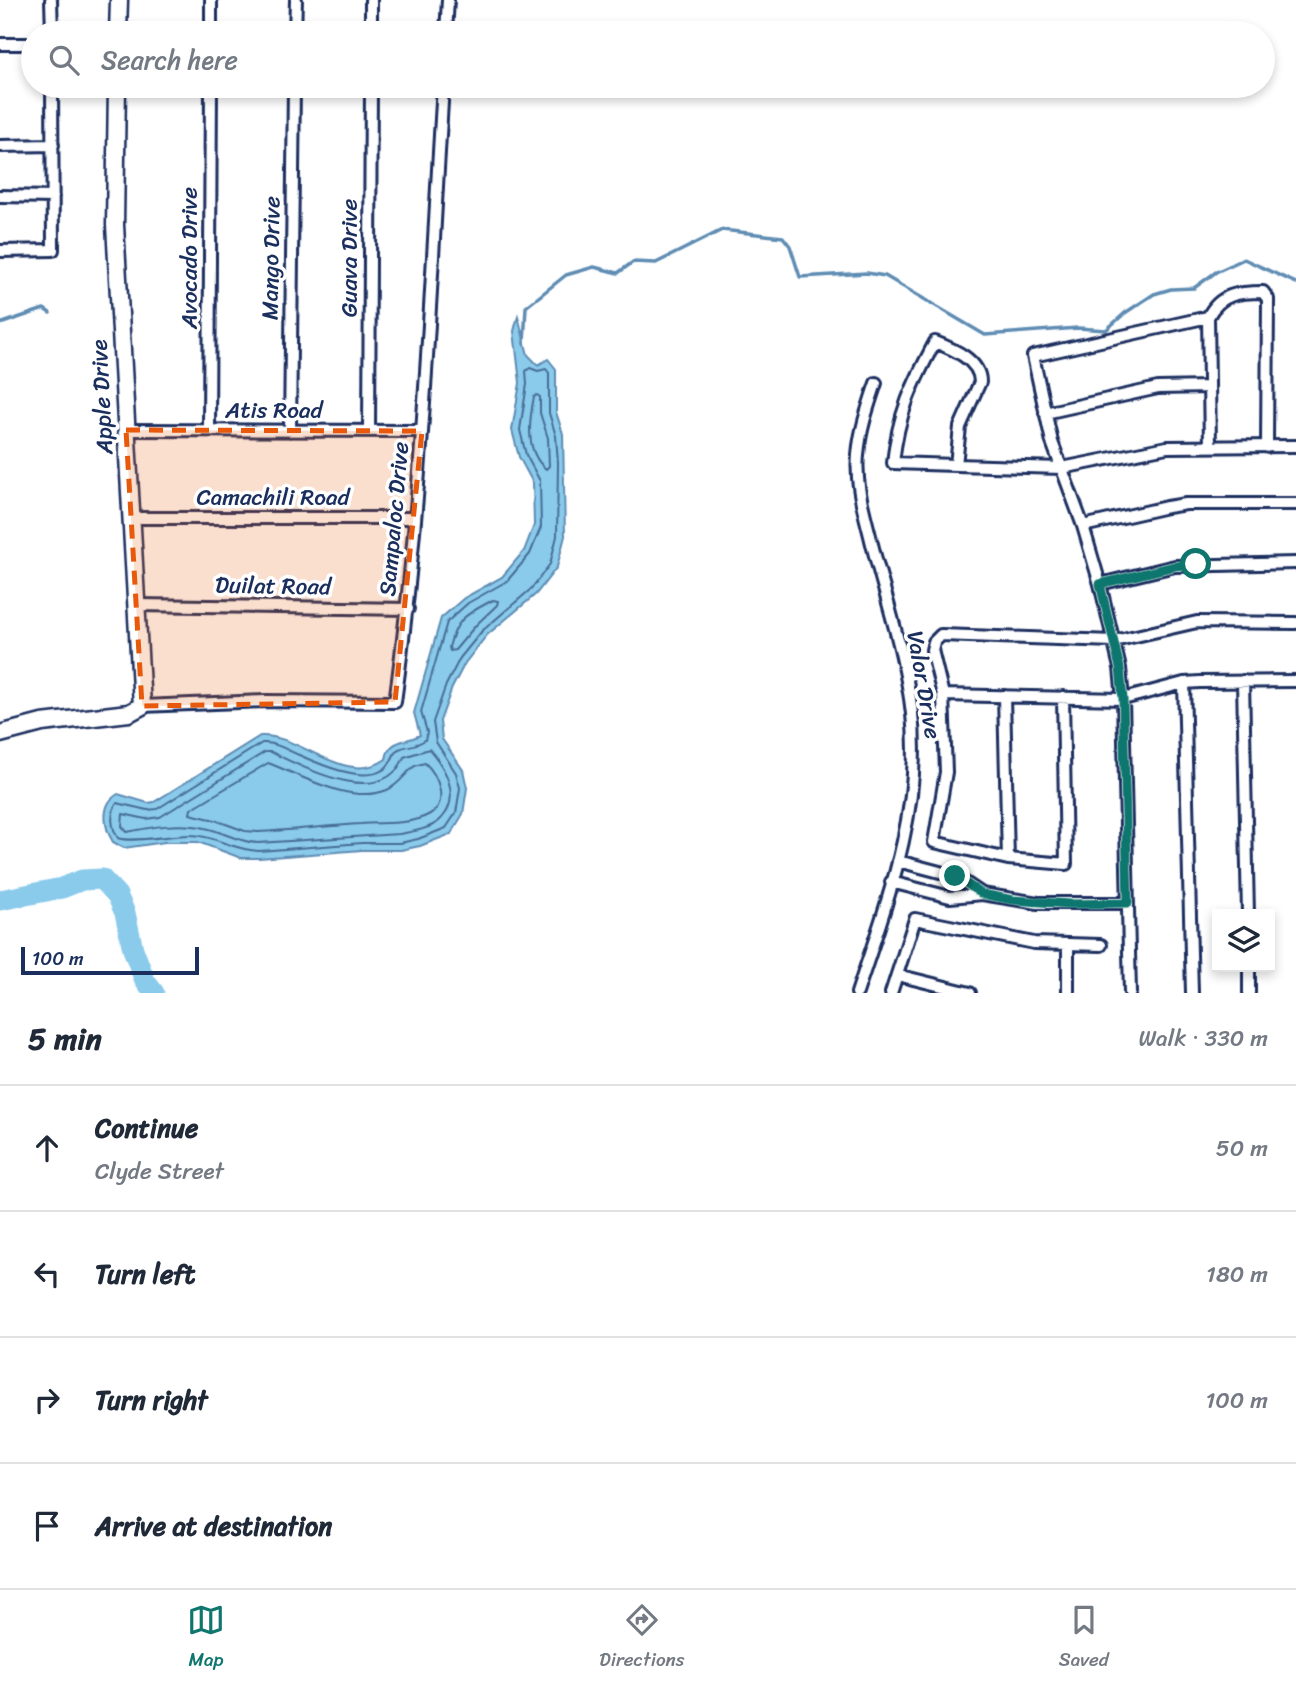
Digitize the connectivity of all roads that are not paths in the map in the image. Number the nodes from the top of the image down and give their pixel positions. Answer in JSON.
{"nodes":[{"id":1,"x":51,"y":0,"type":"edge"},
{"id":2,"x":119,"y":0,"type":"edge"},
{"id":3,"x":211,"y":0,"type":"edge"},
{"id":4,"x":296,"y":0,"type":"edge"},
{"id":5,"x":371,"y":0,"type":"edge"},
{"id":6,"x":448,"y":0,"type":"edge"},
{"id":7,"x":52,"y":21,"type":"edge"},
{"id":8,"x":118,"y":21,"type":"edge"},
{"id":9,"x":211,"y":21,"type":"edge"},
{"id":10,"x":295,"y":21,"type":"edge"},
{"id":11,"x":371,"y":21,"type":"edge"},
{"id":12,"x":447,"y":21,"type":"edge"},
{"id":13,"x":0,"y":44,"type":"edge"},
{"id":14,"x":21,"y":44,"type":"edge"},
{"id":15,"x":52,"y":98,"type":"edge"},
{"id":16,"x":117,"y":98,"type":"edge"},
{"id":17,"x":211,"y":98,"type":"edge"},
{"id":18,"x":294,"y":98,"type":"edge"},
{"id":19,"x":371,"y":98,"type":"edge"},
{"id":20,"x":442,"y":98,"type":"edge"},
{"id":21,"x":52,"y":145,"type":"junction"},
{"id":22,"x":0,"y":146,"type":"edge"},
{"id":23,"x":0,"y":196,"type":"edge"},
{"id":24,"x":53,"y":197,"type":"junction"},
{"id":25,"x":0,"y":251,"type":"edge"},
{"id":26,"x":1208,"y":317,"type":"junction"},
{"id":27,"x":876,"y":383,"type":"dead end"},
{"id":28,"x":1209,"y":387,"type":"junction"},
{"id":29,"x":1045,"y":413,"type":"junction"},
{"id":30,"x":127,"y":430,"type":"junction"},
{"id":31,"x":209,"y":430,"type":"junction"},
{"id":32,"x":290,"y":431,"type":"junction"},
{"id":33,"x":369,"y":431,"type":"junction"},
{"id":34,"x":422,"y":431,"type":"junction"},
{"id":35,"x":1210,"y":446,"type":"junction"},
{"id":36,"x":1296,"y":446,"type":"edge"},
{"id":37,"x":1267,"y":447,"type":"junction"},
{"id":38,"x":956,"y":465,"type":"junction"},
{"id":39,"x":1062,"y":468,"type":"junction"},
{"id":40,"x":1296,"y":504,"type":"edge"},
{"id":41,"x":132,"y":518,"type":"junction"},
{"id":42,"x":415,"y":519,"type":"junction"},
{"id":43,"x":1083,"y":526,"type":"junction"},
{"id":44,"x":1296,"y":563,"type":"edge"},
{"id":45,"x":1100,"y":584,"type":"junction"},
{"id":46,"x":137,"y":605,"type":"junction"},
{"id":47,"x":408,"y":609,"type":"junction"},
{"id":48,"x":1296,"y":623,"type":"edge"},
{"id":49,"x":1114,"y":641,"type":"junction"},
{"id":50,"x":1243,"y":681,"type":"junction"},
{"id":51,"x":1296,"y":681,"type":"edge"},
{"id":52,"x":1184,"y":684,"type":"junction"},
{"id":53,"x":943,"y":695,"type":"junction"},
{"id":54,"x":1004,"y":696,"type":"junction"},
{"id":55,"x":1063,"y":697,"type":"junction"},
{"id":56,"x":1123,"y":699,"type":"junction"},
{"id":57,"x":142,"y":706,"type":"junction"},
{"id":58,"x":0,"y":734,"type":"edge"},
{"id":59,"x":1008,"y":859,"type":"junction"},
{"id":60,"x":898,"y":860,"type":"junction"},
{"id":61,"x":891,"y":882,"type":"junction"},
{"id":62,"x":982,"y":894,"type":"junction"},
{"id":63,"x":1128,"y":903,"type":"junction"},
{"id":64,"x":1248,"y":909,"type":"edge"},
{"id":65,"x":1068,"y":945,"type":"junction"},
{"id":66,"x":1101,"y":945,"type":"dead end"},
{"id":67,"x":1249,"y":972,"type":"edge"},
{"id":68,"x":897,"y":975,"type":"junction"},
{"id":69,"x":953,"y":991,"type":"edge"},
{"id":70,"x":857,"y":993,"type":"edge"},
{"id":71,"x":891,"y":993,"type":"edge"},
{"id":72,"x":970,"y":993,"type":"edge"},
{"id":73,"x":1068,"y":993,"type":"edge"},
{"id":74,"x":1130,"y":993,"type":"edge"},
{"id":75,"x":1192,"y":993,"type":"edge"},
{"id":76,"x":1249,"y":993,"type":"edge"}],
"edges":[{"from":1,"to":7,"type":"street"},
{"from":2,"to":8,"type":"street"},
{"from":3,"to":9,"type":"street"},
{"from":4,"to":10,"type":"street"},
{"from":5,"to":11,"type":"street"},
{"from":6,"to":12,"type":"street"},
{"from":13,"to":14,"type":"street"},
{"from":15,"to":21,"type":"street"},
{"from":16,"to":30,"type":"street","name":"Apple Drive"},
{"from":17,"to":31,"type":"street","name":"Avocado Drive"},
{"from":18,"to":32,"type":"street","name":"Mango Drive"},
{"from":19,"to":33,"type":"street","name":"Guava Drive"},
{"from":20,"to":34,"type":"street","name":"Sampaloc Drive"},
{"from":21,"to":22,"type":"street"},
{"from":21,"to":24,"type":"street"},
{"from":23,"to":24,"type":"street"},
{"from":24,"to":25,"type":"street"},
{"from":26,"to":28,"type":"street"},
{"from":26,"to":29,"type":"street"},
{"from":26,"to":37,"type":"street"},
{"from":27,"to":60,"type":"street","name":"Valor Drive"},
{"from":28,"to":29,"type":"street"},
{"from":28,"to":35,"type":"street"},
{"from":29,"to":39,"type":"street"},
{"from":30,"to":31,"type":"street","name":"Atis Road"},
{"from":30,"to":41,"type":"street","name":"Apple Drive"},
{"from":31,"to":32,"type":"street","name":"Atis Road"},
{"from":32,"to":33,"type":"street","name":"Atis Road"},
{"from":33,"to":34,"type":"street","name":"Atis Road"},
{"from":34,"to":42,"type":"street","name":"Sampaloc Drive"},
{"from":35,"to":37,"type":"street"},
{"from":35,"to":39,"type":"street"},
{"from":36,"to":37,"type":"street"},
{"from":38,"to":38,"type":"street"},
{"from":38,"to":39,"type":"street"},
{"from":39,"to":43,"type":"street"},
{"from":40,"to":43,"type":"street"},
{"from":41,"to":42,"type":"street","name":"Camachili Road"},
{"from":41,"to":46,"type":"street","name":"Apple Drive"},
{"from":42,"to":47,"type":"street","name":"Sampaloc Drive"},
{"from":43,"to":45,"type":"street"},
{"from":44,"to":45,"type":"street"},
{"from":45,"to":49,"type":"street"},
{"from":46,"to":47,"type":"street","name":"Duilat Road"},
{"from":46,"to":57,"type":"street","name":"Apple Drive"},
{"from":47,"to":57,"type":"street","name":"Sampaloc Drive"},
{"from":48,"to":49,"type":"street"},
{"from":49,"to":53,"type":"street"},
{"from":49,"to":56,"type":"street"},
{"from":50,"to":51,"type":"street"},
{"from":50,"to":52,"type":"street"},
{"from":50,"to":64,"type":"street"},
{"from":52,"to":56,"type":"street"},
{"from":52,"to":75,"type":"street"},
{"from":53,"to":54,"type":"street"},
{"from":53,"to":59,"type":"street"},
{"from":54,"to":55,"type":"street"},
{"from":54,"to":59,"type":"street"},
{"from":55,"to":56,"type":"street"},
{"from":55,"to":59,"type":"street"},
{"from":56,"to":63,"type":"street"},
{"from":57,"to":58,"type":"street"},
{"from":60,"to":61,"type":"street","name":"Valor Drive"},
{"from":60,"to":62,"type":"street"},
{"from":61,"to":62,"type":"street"},
{"from":61,"to":70,"type":"street","name":"Valor Drive"},
{"from":62,"to":63,"type":"street"},
{"from":63,"to":74,"type":"street"},
{"from":65,"to":66,"type":"street"},
{"from":65,"to":68,"type":"street"},
{"from":65,"to":73,"type":"street"},
{"from":67,"to":76,"type":"street"},
{"from":68,"to":69,"type":"street"},
{"from":68,"to":71,"type":"street"},
{"from":69,"to":72,"type":"street"}]}
